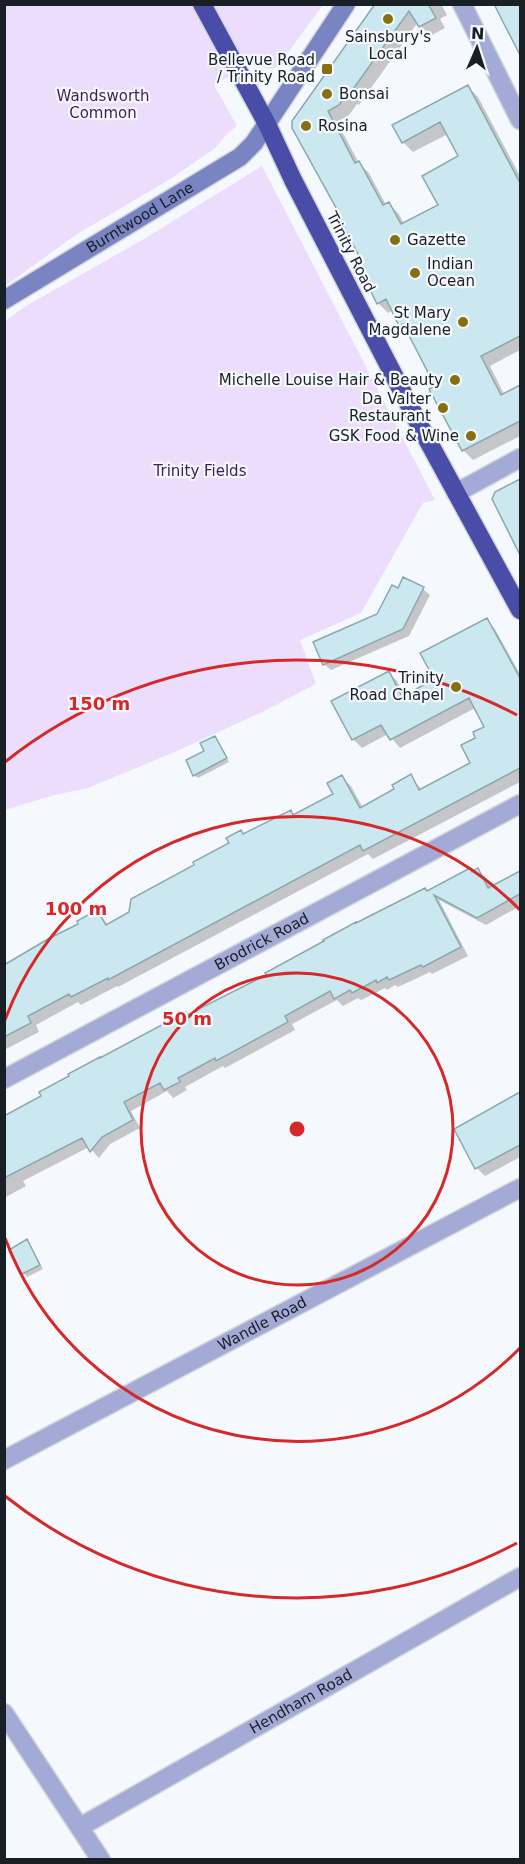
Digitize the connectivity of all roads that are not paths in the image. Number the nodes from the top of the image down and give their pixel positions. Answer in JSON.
{"nodes":[{"id":1,"x":202,"y":4,"type":"edge"},
{"id":2,"x":346,"y":4,"type":"edge"},
{"id":3,"x":462,"y":4,"type":"edge"},
{"id":4,"x":520,"y":120,"type":"edge"},
{"id":5,"x":267,"y":124,"type":"junction"},
{"id":6,"x":4,"y":300,"type":"edge"},
{"id":7,"x":520,"y":458,"type":"edge"},
{"id":8,"x":456,"y":493,"type":"junction"},
{"id":9,"x":520,"y":610,"type":"edge"},
{"id":10,"x":520,"y":804,"type":"edge"},
{"id":11,"x":4,"y":1078,"type":"edge"},
{"id":12,"x":520,"y":1188,"type":"edge"},
{"id":13,"x":4,"y":1460,"type":"edge"},
{"id":14,"x":520,"y":1577,"type":"edge"},
{"id":15,"x":4,"y":1713,"type":"edge"},
{"id":16,"x":80,"y":1827,"type":"junction"},
{"id":17,"x":101,"y":1860,"type":"edge"}],
"edges":[{"from":1,"to":5,"type":"highway","name":"Trinity Road"},
{"from":2,"to":5,"type":"main road","name":"Burntwood Lane"},
{"from":3,"to":4,"type":"street"},
{"from":5,"to":6,"type":"main road","name":"Burntwood Lane"},
{"from":5,"to":8,"type":"highway","name":"Trinity Road"},
{"from":7,"to":8,"type":"street"},
{"from":8,"to":9,"type":"highway","name":"Trinity Road"},
{"from":10,"to":11,"type":"street","name":"Brodrick Road"},
{"from":12,"to":13,"type":"street","name":"Wandle Road"},
{"from":14,"to":16,"type":"street","name":"Hendham Road"},
{"from":15,"to":16,"type":"street"},
{"from":16,"to":17,"type":"street"}]}
